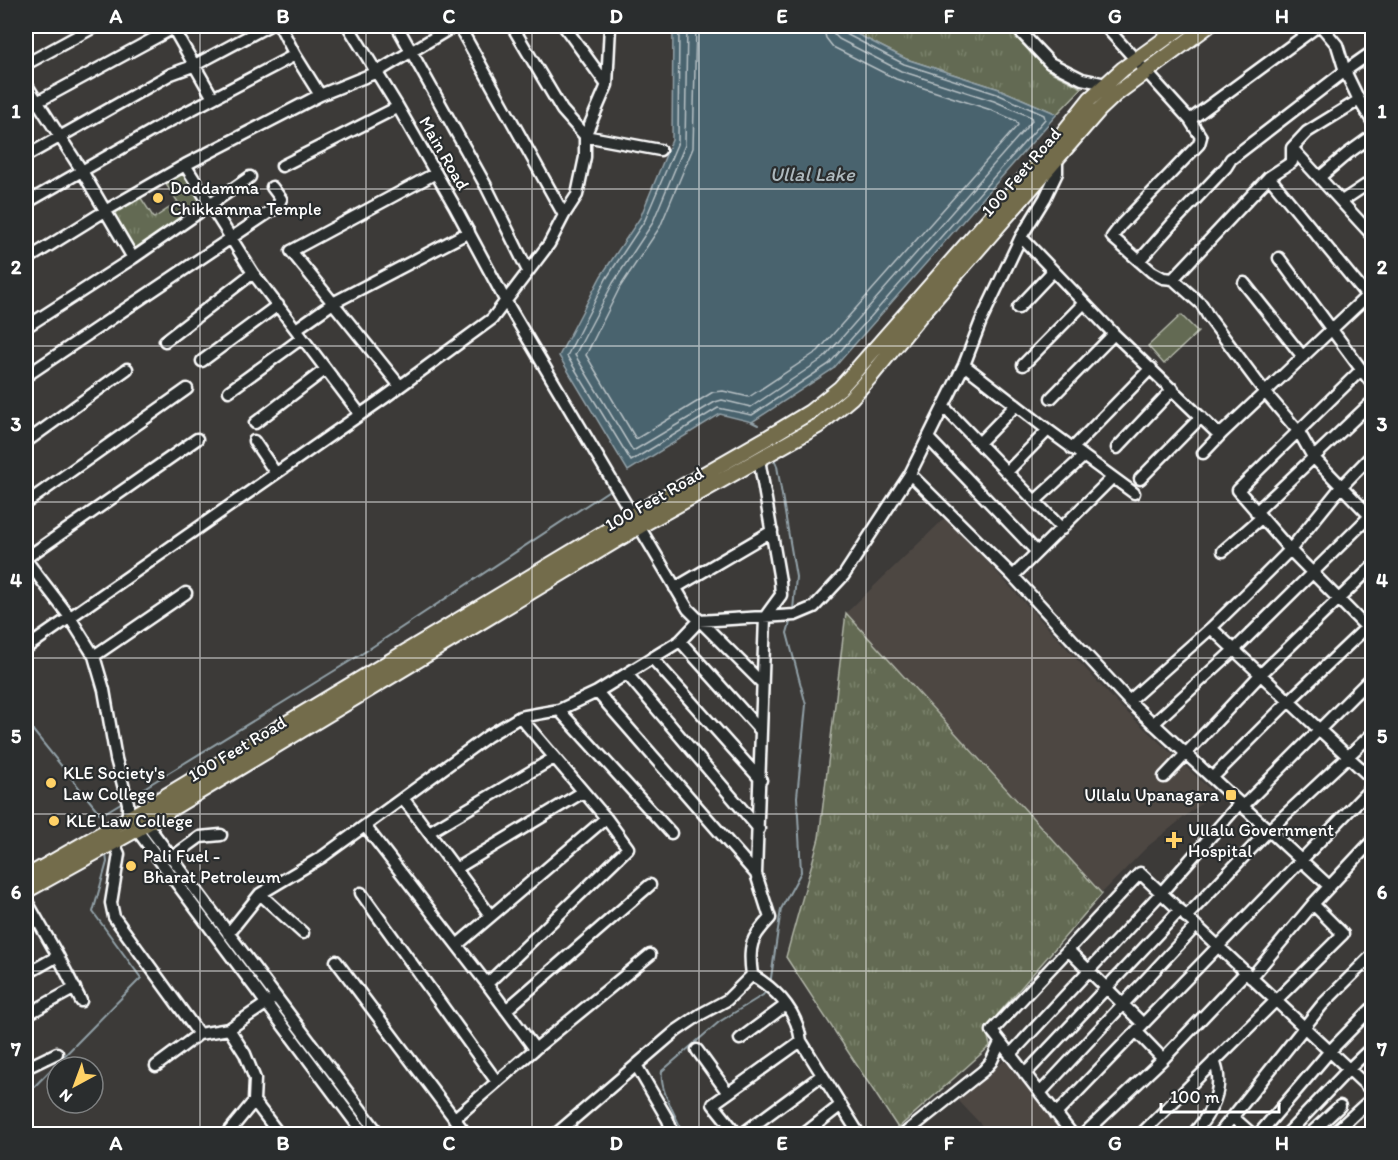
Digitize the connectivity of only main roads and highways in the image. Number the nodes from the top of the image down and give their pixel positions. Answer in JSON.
{"nodes":[{"id":1,"x":1183,"y":26,"type":"edge"},
{"id":2,"x":1208,"y":26,"type":"edge"},
{"id":3,"x":1054,"y":152,"type":"junction"},
{"id":4,"x":137,"y":821,"type":"junction"},
{"id":5,"x":26,"y":877,"type":"edge"},
{"id":6,"x":26,"y":891,"type":"edge"}],
"edges":[{"from":1,"to":3,"type":"main road","name":"100 Feet Road"},
{"from":2,"to":3,"type":"main road","name":"100 Feet Road"},
{"from":3,"to":4,"type":"main road","name":"100 Feet Road"},
{"from":4,"to":5,"type":"main road","name":"100 Feet Road"},
{"from":4,"to":6,"type":"main road","name":"100 Feet Road"}]}
